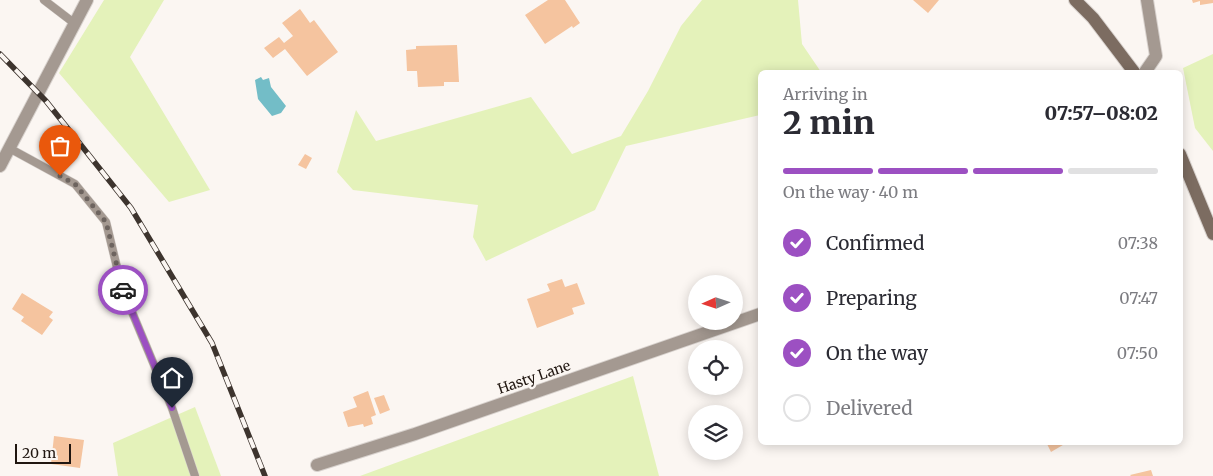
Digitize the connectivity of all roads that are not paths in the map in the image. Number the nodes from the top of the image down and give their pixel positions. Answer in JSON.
{"nodes":[{"id":1,"x":44,"y":0,"type":"edge"},
{"id":2,"x":87,"y":0,"type":"edge"},
{"id":3,"x":1075,"y":0,"type":"edge"},
{"id":4,"x":1148,"y":0,"type":"edge"},
{"id":5,"x":74,"y":23,"type":"junction"},
{"id":6,"x":1132,"y":70,"type":"edge"},
{"id":7,"x":1146,"y":70,"type":"edge"},
{"id":8,"x":9,"y":148,"type":"junction"},
{"id":9,"x":1183,"y":161,"type":"edge"},
{"id":10,"x":0,"y":166,"type":"edge"},
{"id":11,"x":1213,"y":234,"type":"edge"},
{"id":12,"x":758,"y":315,"type":"edge"},
{"id":13,"x":317,"y":465,"type":"dead end"},
{"id":14,"x":195,"y":476,"type":"edge"}],
"edges":[{"from":1,"to":5,"type":"lane"},
{"from":2,"to":5,"type":"street"},
{"from":3,"to":6,"type":"main road"},
{"from":4,"to":7,"type":"street"},
{"from":5,"to":8,"type":"street"},
{"from":8,"to":10,"type":"street"},
{"from":8,"to":14,"type":"lane"},
{"from":9,"to":11,"type":"main road"},
{"from":12,"to":13,"type":"street","name":"Hasty Lane"}]}
